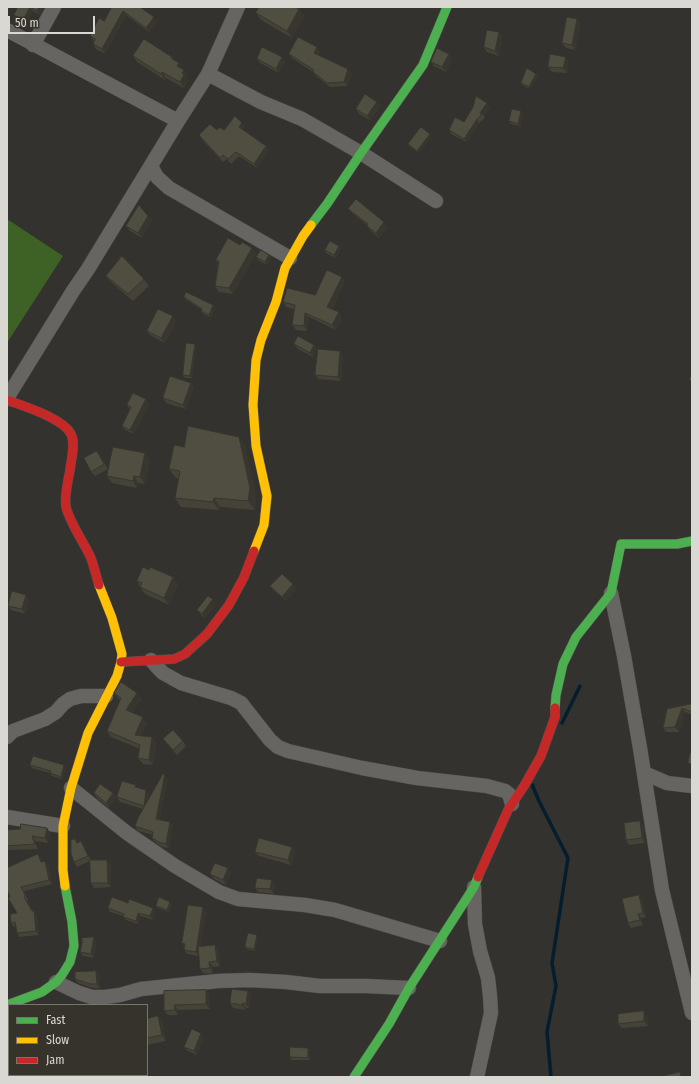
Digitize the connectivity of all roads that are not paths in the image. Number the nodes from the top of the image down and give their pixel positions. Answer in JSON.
{"nodes":[{"id":1,"x":54,"y":7,"type":"edge"},
{"id":2,"x":238,"y":7,"type":"edge"},
{"id":3,"x":447,"y":7,"type":"edge"},
{"id":4,"x":7,"y":30,"type":"edge"},
{"id":5,"x":33,"y":44,"type":"junction"},
{"id":6,"x":208,"y":74,"type":"junction"},
{"id":7,"x":178,"y":121,"type":"junction"},
{"id":8,"x":361,"y":153,"type":"junction"},
{"id":9,"x":151,"y":166,"type":"junction"},
{"id":10,"x":436,"y":201,"type":"dead end"},
{"id":11,"x":290,"y":258,"type":"junction"},
{"id":12,"x":7,"y":399,"type":"edge"},
{"id":13,"x":692,"y":541,"type":"edge"},
{"id":14,"x":611,"y":593,"type":"junction"},
{"id":15,"x":151,"y":660,"type":"junction"},
{"id":16,"x":121,"y":662,"type":"junction"},
{"id":17,"x":106,"y":696,"type":"junction"},
{"id":18,"x":7,"y":737,"type":"edge"},
{"id":19,"x":644,"y":773,"type":"junction"},
{"id":20,"x":692,"y":786,"type":"edge"},
{"id":21,"x":71,"y":788,"type":"junction"},
{"id":22,"x":512,"y":804,"type":"junction"},
{"id":23,"x":7,"y":817,"type":"edge"},
{"id":24,"x":63,"y":826,"type":"junction"},
{"id":25,"x":474,"y":887,"type":"junction"},
{"id":26,"x":440,"y":941,"type":"junction"},
{"id":27,"x":56,"y":982,"type":"junction"},
{"id":28,"x":409,"y":988,"type":"junction"},
{"id":29,"x":12,"y":1004,"type":"edge"},
{"id":30,"x":692,"y":1013,"type":"edge"},
{"id":31,"x":354,"y":1077,"type":"edge"},
{"id":32,"x":477,"y":1077,"type":"edge"}],
"edges":[{"from":1,"to":5,"type":"street"},
{"from":2,"to":6,"type":"street"},
{"from":3,"to":8,"type":"street"},
{"from":4,"to":5,"type":"street"},
{"from":5,"to":7,"type":"street"},
{"from":6,"to":7,"type":"street"},
{"from":6,"to":8,"type":"street"},
{"from":7,"to":9,"type":"street"},
{"from":8,"to":10,"type":"street"},
{"from":8,"to":11,"type":"street"},
{"from":9,"to":11,"type":"street"},
{"from":9,"to":12,"type":"street"},
{"from":11,"to":15,"type":"street"},
{"from":12,"to":16,"type":"street"},
{"from":13,"to":14,"type":"street"},
{"from":14,"to":19,"type":"street"},
{"from":14,"to":22,"type":"street"},
{"from":15,"to":16,"type":"street"},
{"from":15,"to":22,"type":"street"},
{"from":16,"to":17,"type":"street"},
{"from":17,"to":18,"type":"street"},
{"from":17,"to":21,"type":"street"},
{"from":19,"to":20,"type":"street"},
{"from":19,"to":30,"type":"street"},
{"from":21,"to":24,"type":"street"},
{"from":21,"to":26,"type":"street"},
{"from":22,"to":25,"type":"street"},
{"from":23,"to":24,"type":"street"},
{"from":24,"to":27,"type":"street"},
{"from":25,"to":26,"type":"street"},
{"from":25,"to":32,"type":"street"},
{"from":26,"to":28,"type":"street"},
{"from":27,"to":28,"type":"street"},
{"from":27,"to":29,"type":"street"},
{"from":28,"to":31,"type":"street"}]}
